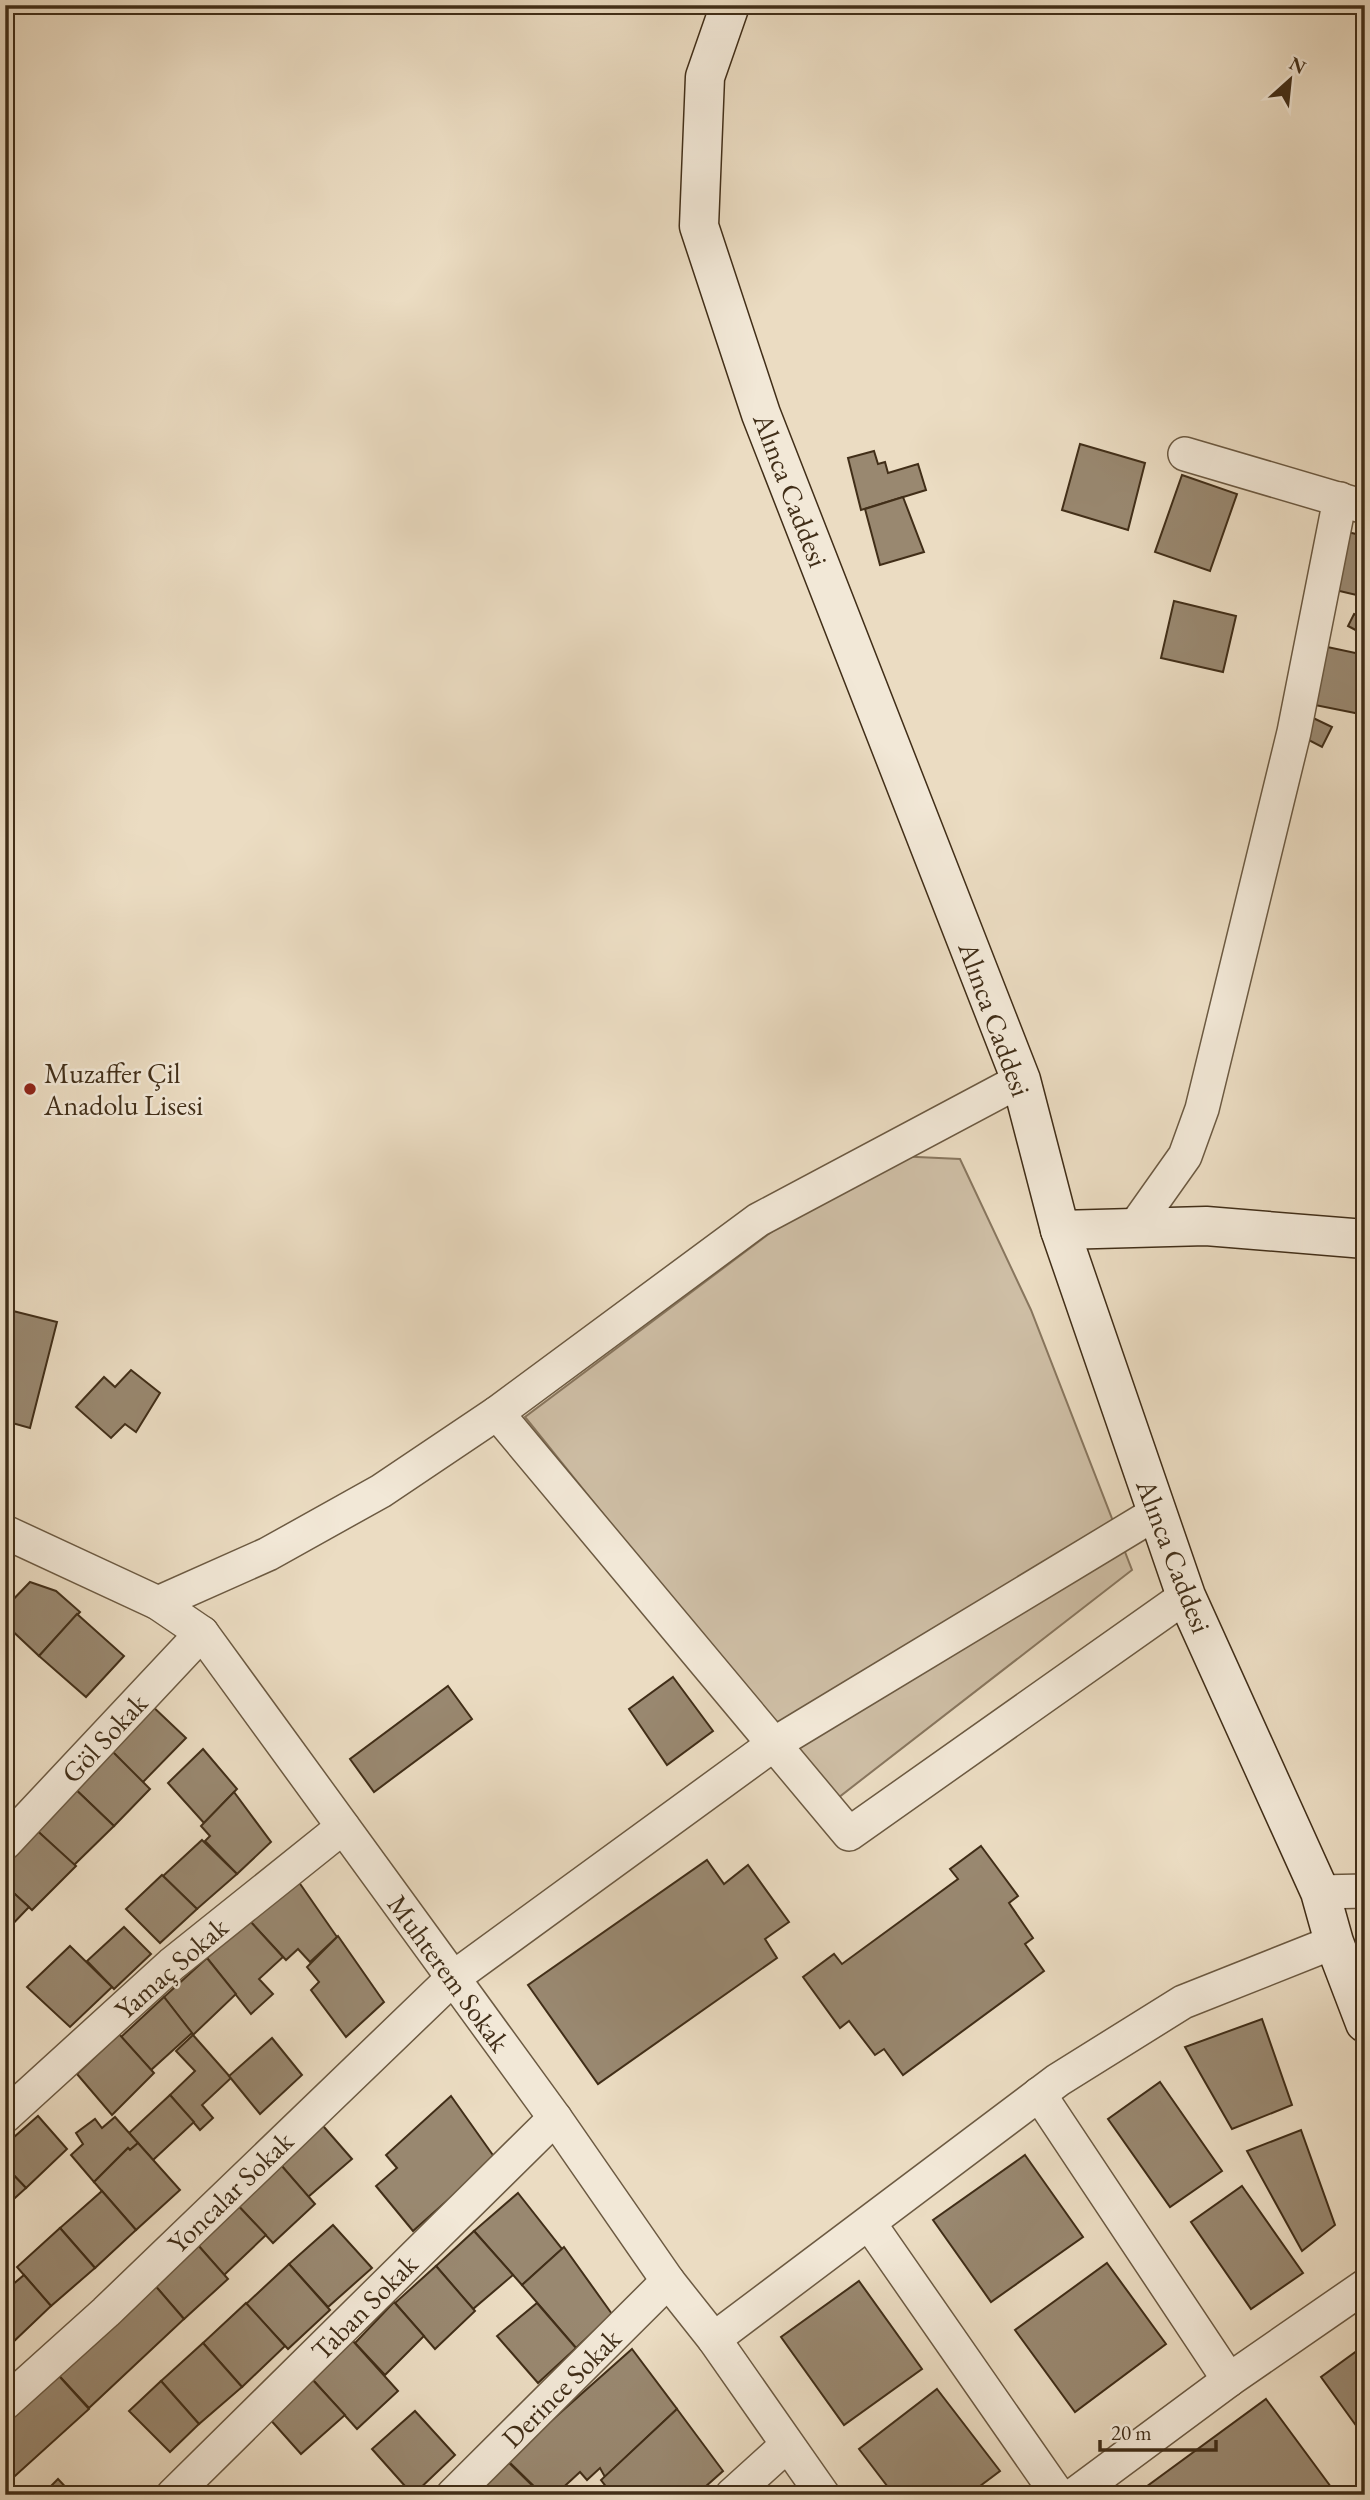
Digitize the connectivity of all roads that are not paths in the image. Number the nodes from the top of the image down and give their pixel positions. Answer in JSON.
{"nodes":[{"id":1,"x":730,"y":5,"type":"edge"},
{"id":2,"x":1185,"y":454,"type":"dead end"},
{"id":3,"x":1352,"y":503,"type":"edge"},
{"id":4,"x":1021,"y":1080,"type":"junction"},
{"id":5,"x":1134,"y":1228,"type":"junction"},
{"id":6,"x":1060,"y":1230,"type":"junction"},
{"id":7,"x":1365,"y":1239,"type":"edge"},
{"id":8,"x":498,"y":1413,"type":"junction"},
{"id":9,"x":1156,"y":1513,"type":"junction"},
{"id":10,"x":5,"y":1532,"type":"edge"},
{"id":11,"x":1186,"y":1595,"type":"junction"},
{"id":12,"x":158,"y":1603,"type":"junction"},
{"id":13,"x":202,"y":1633,"type":"junction"},
{"id":14,"x":774,"y":1744,"type":"junction"},
{"id":15,"x":343,"y":1827,"type":"junction"},
{"id":16,"x":5,"y":1843,"type":"edge"},
{"id":17,"x":1365,"y":1891,"type":"edge"},
{"id":18,"x":1320,"y":1892,"type":"junction"},
{"id":19,"x":1334,"y":1942,"type":"junction"},
{"id":20,"x":453,"y":1978,"type":"junction"},
{"id":21,"x":1365,"y":2023,"type":"edge"},
{"id":22,"x":1040,"y":2094,"type":"junction"},
{"id":23,"x":5,"y":2116,"type":"edge"},
{"id":24,"x":555,"y":2118,"type":"junction"},
{"id":25,"x":869,"y":2223,"type":"junction"},
{"id":26,"x":668,"y":2281,"type":"junction"},
{"id":27,"x":1365,"y":2286,"type":"edge"},
{"id":28,"x":714,"y":2339,"type":"junction"},
{"id":29,"x":1229,"y":2380,"type":"junction"},
{"id":30,"x":5,"y":2403,"type":"edge"},
{"id":31,"x":786,"y":2446,"type":"junction"},
{"id":32,"x":173,"y":2495,"type":"edge"},
{"id":33,"x":453,"y":2495,"type":"edge"},
{"id":34,"x":732,"y":2495,"type":"edge"},
{"id":35,"x":823,"y":2495,"type":"edge"},
{"id":36,"x":1058,"y":2495,"type":"edge"},
{"id":37,"x":1074,"y":2495,"type":"edge"}],
"edges":[{"from":1,"to":4,"type":"street","name":"Alınca Caddesi"},
{"from":2,"to":3,"type":"street"},
{"from":3,"to":5,"type":"street"},
{"from":4,"to":6,"type":"street","name":"Alınca Caddesi"},
{"from":4,"to":8,"type":"street"},
{"from":5,"to":6,"type":"street"},
{"from":5,"to":7,"type":"street"},
{"from":6,"to":9,"type":"street","name":"Alınca Caddesi"},
{"from":8,"to":12,"type":"street"},
{"from":8,"to":14,"type":"street"},
{"from":9,"to":11,"type":"street","name":"Alınca Caddesi"},
{"from":9,"to":14,"type":"street","name":"Yoncalar Sokak"},
{"from":10,"to":12,"type":"street","name":"Muhterem Sokak"},
{"from":11,"to":14,"type":"street"},
{"from":11,"to":18,"type":"street","name":"Alınca Caddesi"},
{"from":12,"to":13,"type":"street","name":"Muhterem Sokak"},
{"from":13,"to":15,"type":"street","name":"Muhterem Sokak"},
{"from":13,"to":16,"type":"street","name":"Göl Sokak"},
{"from":14,"to":20,"type":"street","name":"Yoncalar Sokak"},
{"from":15,"to":20,"type":"street","name":"Muhterem Sokak"},
{"from":15,"to":23,"type":"street","name":"Yamaç Sokak"},
{"from":17,"to":18,"type":"street"},
{"from":18,"to":19,"type":"street","name":"Alınca Caddesi"},
{"from":19,"to":21,"type":"street","name":"Alınca Caddesi"},
{"from":19,"to":22,"type":"street"},
{"from":20,"to":24,"type":"street","name":"Muhterem Sokak"},
{"from":20,"to":30,"type":"street","name":"Yoncalar Sokak"},
{"from":22,"to":25,"type":"street"},
{"from":22,"to":29,"type":"street"},
{"from":24,"to":26,"type":"street","name":"Muhterem Sokak"},
{"from":24,"to":32,"type":"street","name":"Taban Sokak"},
{"from":25,"to":28,"type":"street"},
{"from":25,"to":36,"type":"street"},
{"from":26,"to":28,"type":"street","name":"Muhterem Sokak"},
{"from":26,"to":33,"type":"street","name":"Derince Sokak"},
{"from":27,"to":29,"type":"street"},
{"from":28,"to":31,"type":"street","name":"Muhterem Sokak"},
{"from":29,"to":37,"type":"street"},
{"from":31,"to":34,"type":"street"},
{"from":31,"to":35,"type":"street","name":"Muhterem Sokak"}]}
